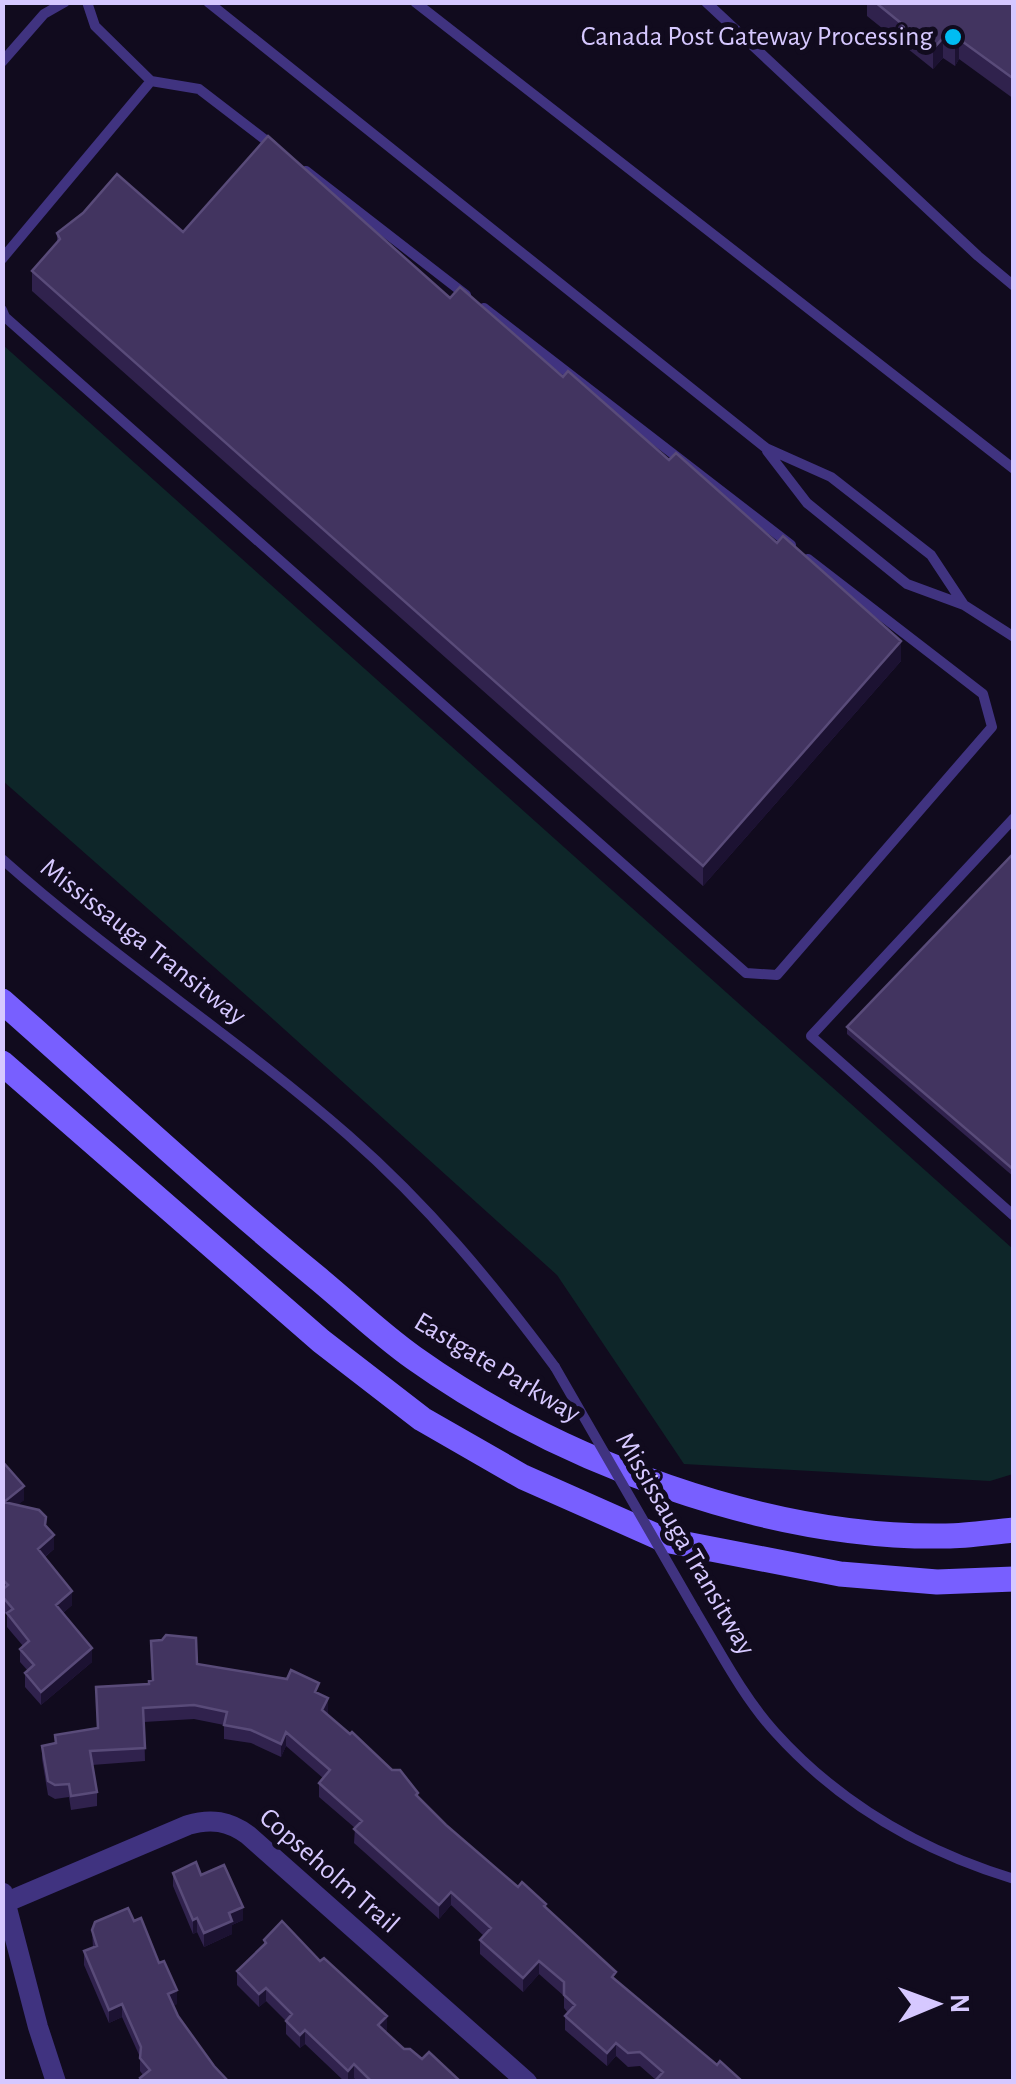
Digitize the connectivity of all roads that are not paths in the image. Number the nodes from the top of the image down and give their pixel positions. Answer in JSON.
{"nodes":[{"id":1,"x":65,"y":2,"type":"edge"},
{"id":2,"x":87,"y":2,"type":"edge"},
{"id":3,"x":208,"y":2,"type":"edge"},
{"id":4,"x":415,"y":2,"type":"edge"},
{"id":5,"x":706,"y":2,"type":"edge"},
{"id":6,"x":2,"y":62,"type":"edge"},
{"id":7,"x":151,"y":80,"type":"junction"},
{"id":8,"x":278,"y":150,"type":"edge"},
{"id":9,"x":294,"y":162,"type":"edge"},
{"id":10,"x":2,"y":259,"type":"edge"},
{"id":11,"x":1014,"y":286,"type":"edge"},
{"id":12,"x":2,"y":310,"type":"edge"},
{"id":13,"x":766,"y":448,"type":"junction"},
{"id":14,"x":1014,"y":469,"type":"edge"},
{"id":15,"x":964,"y":605,"type":"junction"},
{"id":16,"x":1014,"y":636,"type":"edge"},
{"id":17,"x":1014,"y":818,"type":"edge"},
{"id":18,"x":2,"y":859,"type":"edge"},
{"id":19,"x":2,"y":1001,"type":"edge"},
{"id":20,"x":2,"y":1062,"type":"edge"},
{"id":21,"x":1014,"y":1216,"type":"edge"},
{"id":22,"x":1014,"y":1530,"type":"edge"},
{"id":23,"x":1014,"y":1579,"type":"edge"},
{"id":24,"x":1014,"y":1880,"type":"edge"},
{"id":25,"x":3,"y":1899,"type":"edge"},
{"id":26,"x":56,"y":2082,"type":"edge"},
{"id":27,"x":527,"y":2082,"type":"edge"}],
"edges":[{"from":1,"to":6,"type":"lane"},
{"from":2,"to":7,"type":"lane"},
{"from":3,"to":13,"type":"lane"},
{"from":4,"to":14,"type":"lane"},
{"from":5,"to":11,"type":"lane"},
{"from":7,"to":8,"type":"lane"},
{"from":7,"to":10,"type":"lane"},
{"from":9,"to":12,"type":"lane"},
{"from":13,"to":15,"type":"lane"},
{"from":13,"to":15,"type":"lane"},
{"from":15,"to":16,"type":"lane"},
{"from":17,"to":21,"type":"lane"},
{"from":18,"to":24,"type":"lane","name":"Mississauga Transitway","bridge":true},
{"from":19,"to":22,"type":"main road","name":"Eastgate Parkway"},
{"from":20,"to":23,"type":"main road"},
{"from":25,"to":26,"type":"street"},
{"from":25,"to":27,"type":"street","name":"Copseholm Trail"}]}
